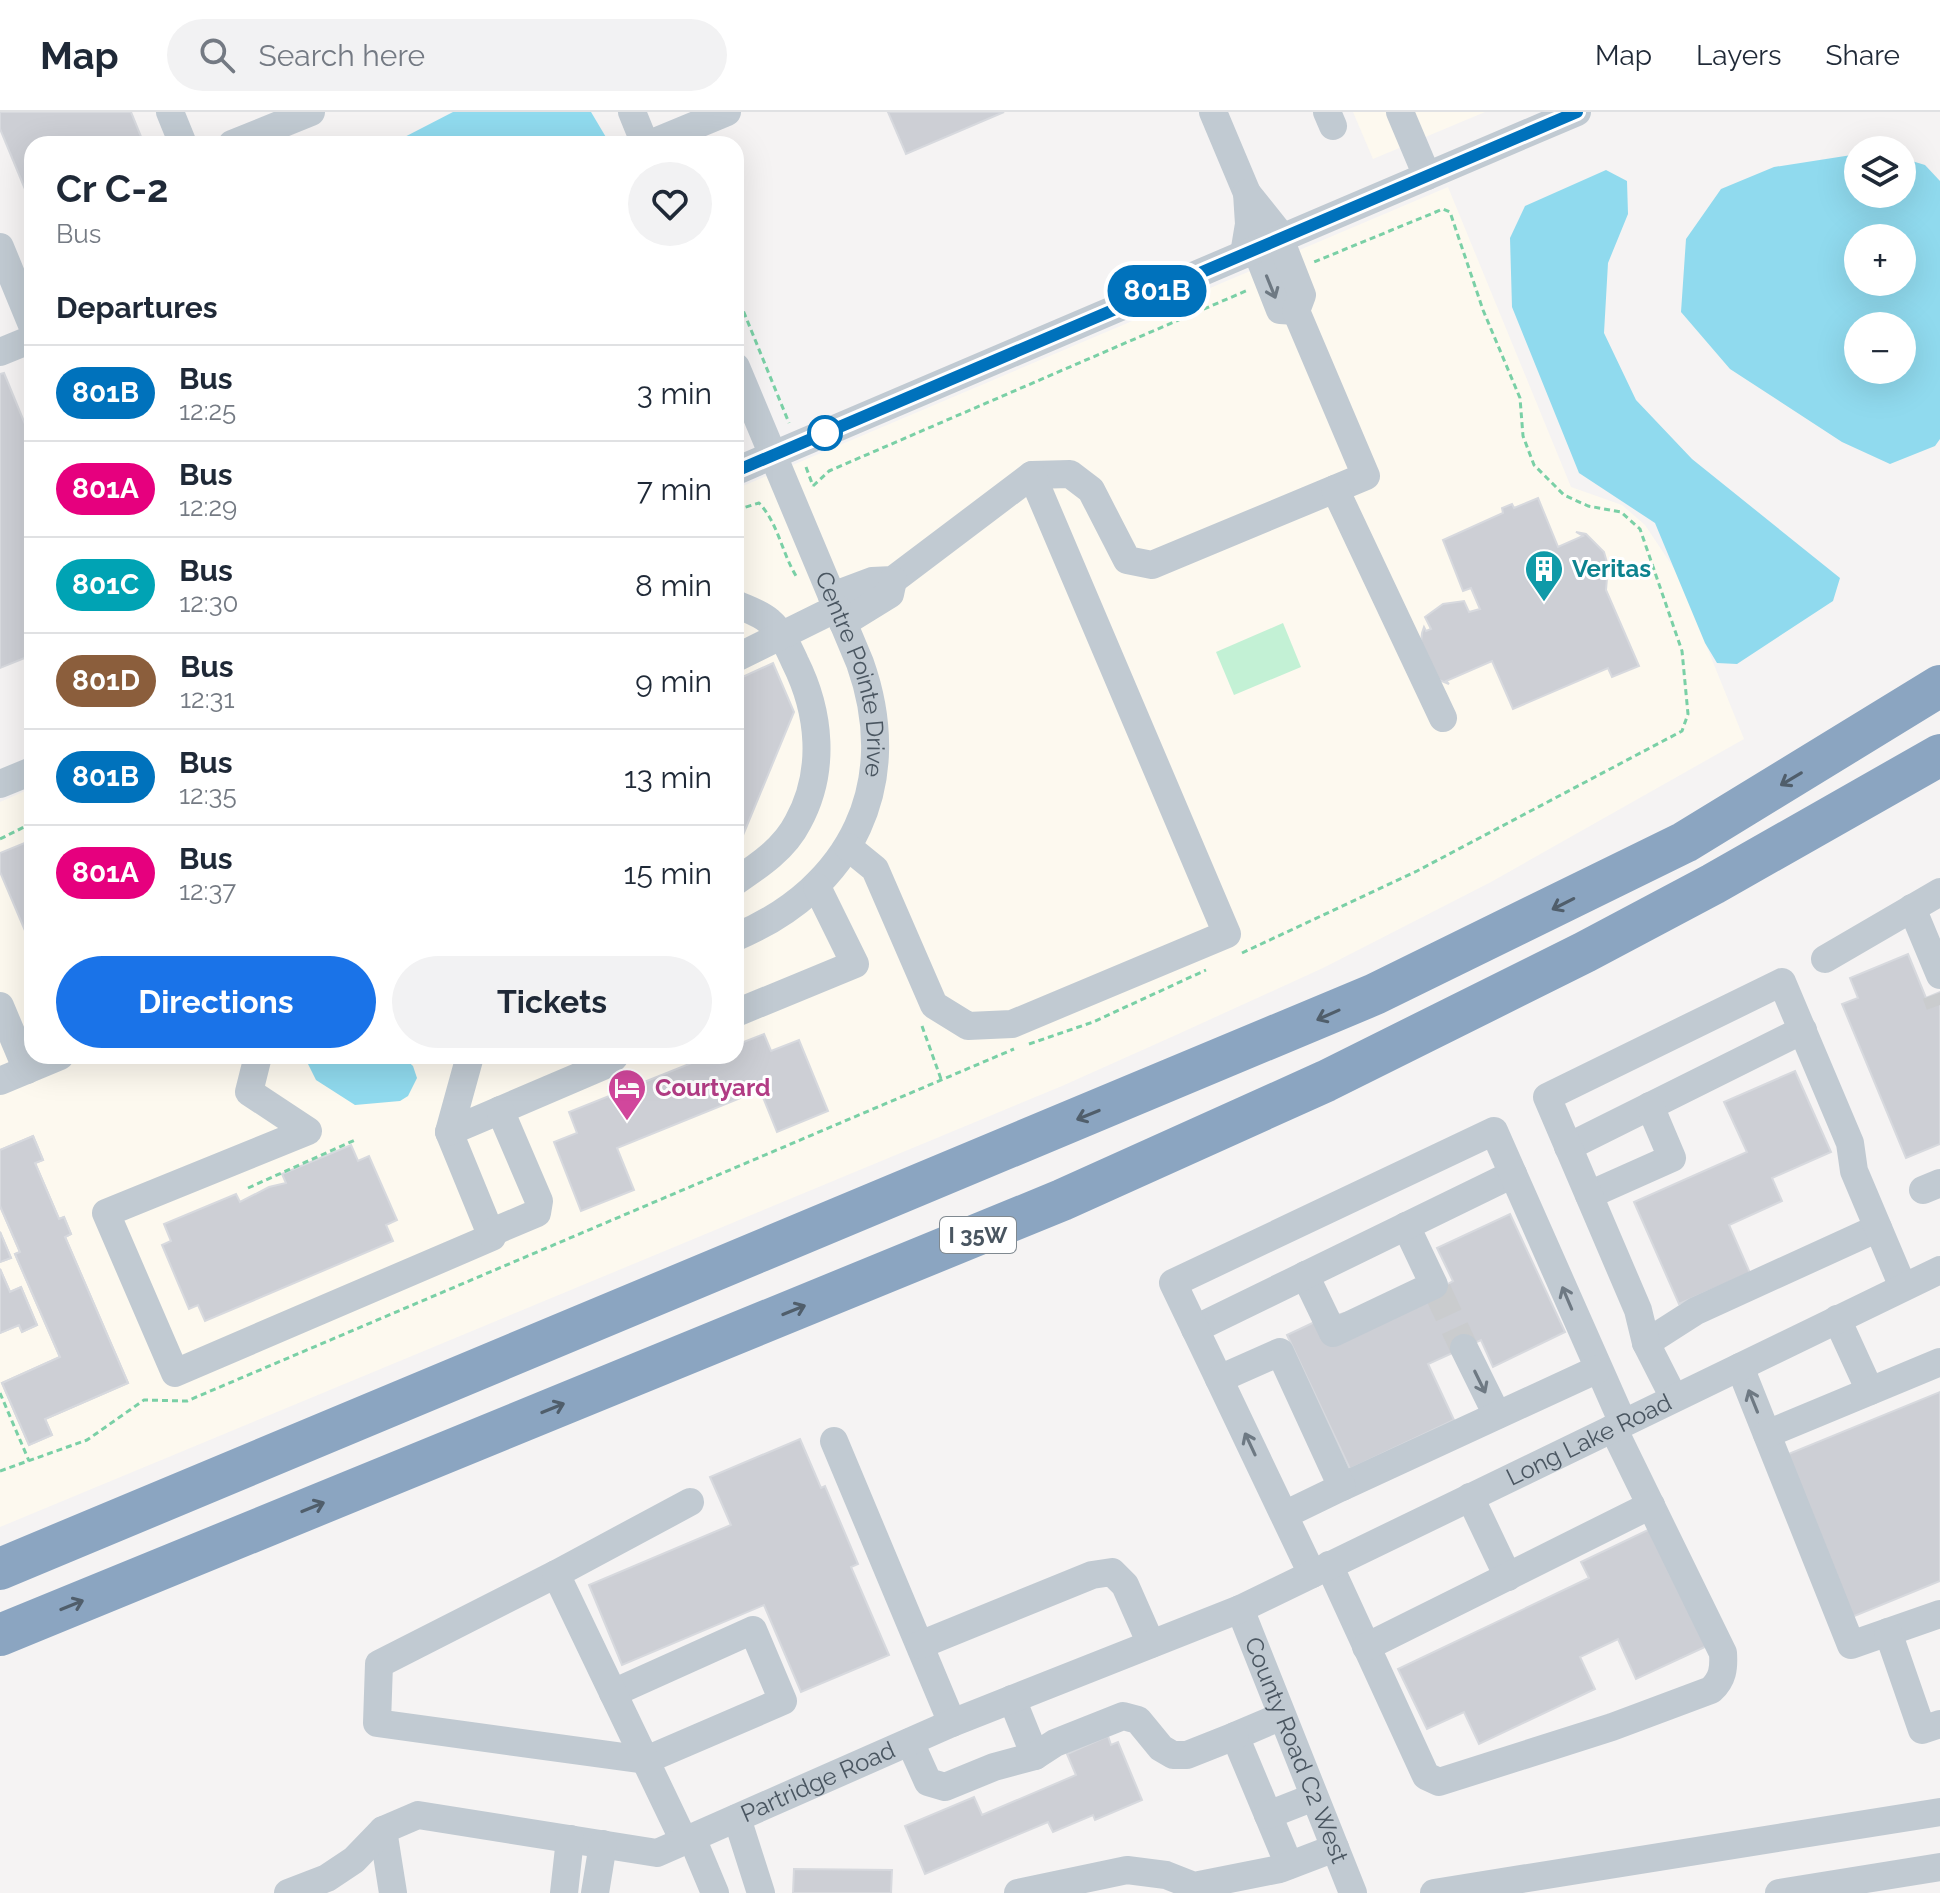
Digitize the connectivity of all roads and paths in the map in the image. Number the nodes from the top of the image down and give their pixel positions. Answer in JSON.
{"nodes":[{"id":1,"x":170,"y":112,"type":"edge"},
{"id":2,"x":311,"y":112,"type":"edge"},
{"id":3,"x":632,"y":112,"type":"edge"},
{"id":4,"x":727,"y":112,"type":"edge"},
{"id":5,"x":1213,"y":112,"type":"edge"},
{"id":6,"x":1400,"y":112,"type":"edge"},
{"id":7,"x":1577,"y":112,"type":"edge"},
{"id":8,"x":180,"y":136,"type":"edge"},
{"id":9,"x":252,"y":136,"type":"edge"},
{"id":10,"x":643,"y":136,"type":"edge"},
{"id":11,"x":667,"y":136,"type":"edge"},
{"id":12,"x":1427,"y":176,"type":"junction"},
{"id":13,"x":1247,"y":193,"type":"junction"},
{"id":14,"x":1266,"y":245,"type":"junction"},
{"id":15,"x":0,"y":247,"type":"edge"},
{"id":16,"x":1280,"y":276,"type":"junction"},
{"id":17,"x":24,"y":306,"type":"edge"},
{"id":18,"x":744,"y":313,"type":"edge"},
{"id":19,"x":24,"y":342,"type":"edge"},
{"id":20,"x":0,"y":352,"type":"edge"},
{"id":21,"x":744,"y":387,"type":"edge"},
{"id":22,"x":785,"y":414,"type":"dead end"},
{"id":23,"x":772,"y":455,"type":"junction"},
{"id":24,"x":744,"y":467,"type":"edge"},
{"id":25,"x":1032,"y":475,"type":"junction"},
{"id":26,"x":813,"y":486,"type":"dead end"},
{"id":27,"x":1335,"y":489,"type":"junction"},
{"id":28,"x":744,"y":508,"type":"edge"},
{"id":29,"x":744,"y":608,"type":"edge"},
{"id":30,"x":833,"y":611,"type":"junction"},
{"id":31,"x":782,"y":635,"type":"junction"},
{"id":32,"x":744,"y":654,"type":"edge"},
{"id":33,"x":1940,"y":672,"type":"edge"},
{"id":34,"x":1940,"y":686,"type":"edge"},
{"id":35,"x":1443,"y":718,"type":"dead end"},
{"id":36,"x":1858,"y":739,"type":"junction"},
{"id":37,"x":1935,"y":760,"type":"edge"},
{"id":38,"x":24,"y":773,"type":"edge"},
{"id":39,"x":2,"y":779,"type":"edge"},
{"id":40,"x":24,"y":827,"type":"edge"},
{"id":41,"x":0,"y":839,"type":"edge"},
{"id":42,"x":848,"y":847,"type":"junction"},
{"id":43,"x":744,"y":875,"type":"edge"},
{"id":44,"x":817,"y":887,"type":"junction"},
{"id":45,"x":1940,"y":892,"type":"edge"},
{"id":46,"x":1912,"y":908,"type":"junction"},
{"id":47,"x":744,"y":933,"type":"edge"},
{"id":48,"x":1934,"y":946,"type":"edge"},
{"id":49,"x":1237,"y":956,"type":"dead end"},
{"id":50,"x":1825,"y":959,"type":"dead end"},
{"id":51,"x":1210,"y":968,"type":"dead end"},
{"id":52,"x":1938,"y":984,"type":"edge"},
{"id":53,"x":0,"y":1006,"type":"edge"},
{"id":54,"x":744,"y":1010,"type":"edge"},
{"id":55,"x":1803,"y":1030,"type":"junction"},
{"id":56,"x":24,"y":1063,"type":"edge"},
{"id":57,"x":24,"y":1064,"type":"edge"},
{"id":58,"x":41,"y":1064,"type":"edge"},
{"id":59,"x":256,"y":1064,"type":"edge"},
{"id":60,"x":468,"y":1064,"type":"edge"},
{"id":61,"x":608,"y":1064,"type":"edge"},
{"id":62,"x":27,"y":1070,"type":"junction"},
{"id":63,"x":0,"y":1081,"type":"edge"},
{"id":64,"x":1650,"y":1106,"type":"junction"},
{"id":65,"x":500,"y":1110,"type":"junction"},
{"id":66,"x":449,"y":1132,"type":"junction"},
{"id":67,"x":355,"y":1140,"type":"dead end"},
{"id":68,"x":1568,"y":1147,"type":"junction"},
{"id":69,"x":1513,"y":1174,"type":"junction"},
{"id":70,"x":248,"y":1188,"type":"dead end"},
{"id":71,"x":1589,"y":1195,"type":"junction"},
{"id":72,"x":1406,"y":1226,"type":"junction"},
{"id":73,"x":1878,"y":1228,"type":"junction"},
{"id":74,"x":490,"y":1233,"type":"junction"},
{"id":75,"x":1940,"y":1270,"type":"edge"},
{"id":76,"x":1305,"y":1275,"type":"junction"},
{"id":77,"x":1903,"y":1287,"type":"junction"},
{"id":78,"x":1837,"y":1319,"type":"junction"},
{"id":79,"x":1195,"y":1329,"type":"junction"},
{"id":80,"x":1646,"y":1343,"type":"junction"},
{"id":81,"x":1464,"y":1348,"type":"tunnel mouth"},
{"id":82,"x":1940,"y":1362,"type":"edge"},
{"id":83,"x":1740,"y":1367,"type":"junction"},
{"id":84,"x":1598,"y":1369,"type":"junction"},
{"id":85,"x":1219,"y":1379,"type":"junction"},
{"id":86,"x":1870,"y":1391,"type":"junction"},
{"id":87,"x":0,"y":1393,"type":"edge"},
{"id":88,"x":1674,"y":1398,"type":"junction"},
{"id":89,"x":1497,"y":1415,"type":"junction"},
{"id":90,"x":1618,"y":1425,"type":"junction"},
{"id":91,"x":1767,"y":1434,"type":"junction"},
{"id":92,"x":834,"y":1441,"type":"dead end"},
{"id":93,"x":29,"y":1461,"type":"junction"},
{"id":94,"x":0,"y":1471,"type":"edge"},
{"id":95,"x":1342,"y":1487,"type":"junction"},
{"id":96,"x":1470,"y":1497,"type":"junction"},
{"id":97,"x":690,"y":1502,"type":"dead end"},
{"id":98,"x":1651,"y":1505,"type":"junction"},
{"id":99,"x":1284,"y":1515,"type":"junction"},
{"id":100,"x":0,"y":1569,"type":"edge"},
{"id":101,"x":1320,"y":1570,"type":"junction"},
{"id":102,"x":556,"y":1574,"type":"junction"},
{"id":103,"x":1508,"y":1577,"type":"junction"},
{"id":104,"x":1240,"y":1609,"type":"junction"},
{"id":105,"x":1940,"y":1614,"type":"edge"},
{"id":106,"x":1888,"y":1632,"type":"junction"},
{"id":107,"x":0,"y":1635,"type":"edge"},
{"id":108,"x":1151,"y":1644,"type":"junction"},
{"id":109,"x":920,"y":1645,"type":"junction"},
{"id":110,"x":1366,"y":1647,"type":"junction"},
{"id":111,"x":613,"y":1693,"type":"junction"},
{"id":112,"x":1012,"y":1699,"type":"junction"},
{"id":113,"x":1282,"y":1716,"type":"junction"},
{"id":114,"x":952,"y":1723,"type":"junction"},
{"id":115,"x":1940,"y":1724,"type":"edge"},
{"id":116,"x":1235,"y":1736,"type":"junction"},
{"id":117,"x":910,"y":1742,"type":"junction"},
{"id":118,"x":1035,"y":1756,"type":"junction"},
{"id":119,"x":646,"y":1760,"type":"junction"},
{"id":120,"x":1314,"y":1797,"type":"junction"},
{"id":121,"x":1940,"y":1812,"type":"edge"},
{"id":122,"x":1268,"y":1815,"type":"junction"},
{"id":123,"x":737,"y":1818,"type":"junction"},
{"id":124,"x":383,"y":1830,"type":"junction"},
{"id":125,"x":570,"y":1839,"type":"junction"},
{"id":126,"x":688,"y":1840,"type":"junction"},
{"id":127,"x":603,"y":1844,"type":"junction"},
{"id":128,"x":1335,"y":1848,"type":"junction"},
{"id":129,"x":1289,"y":1865,"type":"junction"},
{"id":130,"x":1940,"y":1867,"type":"edge"},
{"id":131,"x":288,"y":1893,"type":"edge"},
{"id":132,"x":393,"y":1893,"type":"edge"},
{"id":133,"x":564,"y":1893,"type":"edge"},
{"id":134,"x":595,"y":1893,"type":"edge"},
{"id":135,"x":715,"y":1893,"type":"edge"},
{"id":136,"x":761,"y":1893,"type":"edge"},
{"id":137,"x":1018,"y":1893,"type":"edge"},
{"id":138,"x":1353,"y":1893,"type":"edge"},
{"id":139,"x":1434,"y":1893,"type":"edge"},
{"id":140,"x":1779,"y":1893,"type":"edge"}],
"edges":[{"from":1,"to":8,"type":"street"},
{"from":2,"to":9,"type":"street"},
{"from":3,"to":10,"type":"street"},
{"from":4,"to":11,"type":"street"},
{"from":5,"to":13,"type":"street"},
{"from":6,"to":12,"type":"street"},
{"from":7,"to":12,"type":"street"},
{"from":12,"to":14,"type":"street"},
{"from":13,"to":14,"type":"street"},
{"from":13,"to":14,"type":"street"},
{"from":14,"to":16,"type":"street"},
{"from":14,"to":23,"type":"street"},
{"from":15,"to":17,"type":"street"},
{"from":16,"to":26,"type":"path"},
{"from":16,"to":27,"type":"street"},
{"from":16,"to":49,"type":"path"},
{"from":18,"to":22,"type":"path"},
{"from":19,"to":20,"type":"street"},
{"from":21,"to":23,"type":"street"},
{"from":23,"to":24,"type":"street"},
{"from":23,"to":30,"type":"street","name":"Centre Pointe Drive"},
{"from":25,"to":27,"type":"street"},
{"from":25,"to":30,"type":"street"},
{"from":25,"to":42,"type":"street"},
{"from":27,"to":35,"type":"street"},
{"from":28,"to":30,"type":"path"},
{"from":29,"to":31,"type":"street"},
{"from":30,"to":31,"type":"street"},
{"from":30,"to":42,"type":"street","name":"Centre Pointe Drive"},
{"from":31,"to":32,"type":"street"},
{"from":31,"to":43,"type":"street"},
{"from":33,"to":36,"type":"highway"},
{"from":34,"to":36,"type":"highway"},
{"from":36,"to":100,"type":"highway","one_way":true},
{"from":107,"to":37,"type":"highway","number":"I 35W","one_way":true},
{"from":38,"to":39,"type":"street"},
{"from":40,"to":41,"type":"path"},
{"from":42,"to":44,"type":"street","name":"Centre Pointe Drive"},
{"from":44,"to":47,"type":"street","name":"Centre Pointe Drive"},
{"from":44,"to":54,"type":"street"},
{"from":45,"to":46,"type":"street"},
{"from":46,"to":48,"type":"street"},
{"from":46,"to":50,"type":"street"},
{"from":48,"to":52,"type":"street"},
{"from":51,"to":93,"type":"path"},
{"from":53,"to":56,"type":"street"},
{"from":55,"to":64,"type":"street"},
{"from":55,"to":68,"type":"street"},
{"from":55,"to":73,"type":"street"},
{"from":57,"to":62,"type":"street"},
{"from":58,"to":62,"type":"street"},
{"from":59,"to":74,"type":"street"},
{"from":60,"to":66,"type":"street"},
{"from":61,"to":65,"type":"street"},
{"from":62,"to":63,"type":"street"},
{"from":64,"to":68,"type":"street"},
{"from":64,"to":71,"type":"street"},
{"from":65,"to":66,"type":"street"},
{"from":65,"to":74,"type":"street"},
{"from":66,"to":74,"type":"street"},
{"from":67,"to":70,"type":"path"},
{"from":68,"to":71,"type":"street"},
{"from":69,"to":72,"type":"street"},
{"from":69,"to":79,"type":"street"},
{"from":84,"to":69,"type":"street","one_way":true},
{"from":71,"to":80,"type":"street"},
{"from":72,"to":76,"type":"street"},
{"from":72,"to":76,"type":"street"},
{"from":73,"to":77,"type":"street"},
{"from":73,"to":80,"type":"street"},
{"from":75,"to":77,"type":"street","name":"Long Lake Road"},
{"from":76,"to":79,"type":"street"},
{"from":77,"to":78,"type":"street","name":"Long Lake Road"},
{"from":78,"to":83,"type":"street","name":"Long Lake Road"},
{"from":78,"to":86,"type":"street"},
{"from":79,"to":85,"type":"street"},
{"from":80,"to":88,"type":"street"},
{"from":81,"to":89,"type":"street","one_way":true},
{"from":82,"to":86,"type":"street"},
{"from":83,"to":88,"type":"street","name":"Long Lake Road"},
{"from":91,"to":83,"type":"street","one_way":true},
{"from":84,"to":89,"type":"street"},
{"from":84,"to":90,"type":"street"},
{"from":85,"to":95,"type":"street"},
{"from":99,"to":85,"type":"street","one_way":true},
{"from":86,"to":91,"type":"street"},
{"from":87,"to":93,"type":"path"},
{"from":88,"to":90,"type":"street","name":"Long Lake Road"},
{"from":89,"to":95,"type":"street"},
{"from":90,"to":96,"type":"street","name":"Long Lake Road"},
{"from":90,"to":98,"type":"street"},
{"from":91,"to":106,"type":"street"},
{"from":92,"to":109,"type":"street"},
{"from":93,"to":94,"type":"path"},
{"from":95,"to":99,"type":"street"},
{"from":96,"to":101,"type":"street","name":"Long Lake Road"},
{"from":96,"to":103,"type":"street"},
{"from":97,"to":102,"type":"street"},
{"from":98,"to":103,"type":"street"},
{"from":98,"to":110,"type":"street"},
{"from":99,"to":101,"type":"street"},
{"from":101,"to":104,"type":"street","name":"Long Lake Road"},
{"from":101,"to":110,"type":"street"},
{"from":102,"to":111,"type":"street"},
{"from":102,"to":119,"type":"street"},
{"from":103,"to":110,"type":"street"},
{"from":104,"to":108,"type":"street","name":"Partridge Road"},
{"from":104,"to":113,"type":"street","name":"County Road C2 West"},
{"from":105,"to":106,"type":"street"},
{"from":106,"to":115,"type":"street"},
{"from":108,"to":109,"type":"street"},
{"from":108,"to":112,"type":"street","name":"Partridge Road"},
{"from":109,"to":114,"type":"street"},
{"from":111,"to":119,"type":"street"},
{"from":111,"to":119,"type":"street"},
{"from":112,"to":114,"type":"street","name":"Partridge Road"},
{"from":112,"to":118,"type":"street"},
{"from":113,"to":116,"type":"street"},
{"from":113,"to":120,"type":"street","name":"County Road C2 West"},
{"from":114,"to":117,"type":"street","name":"Partridge Road"},
{"from":116,"to":118,"type":"street"},
{"from":116,"to":122,"type":"street"},
{"from":117,"to":118,"type":"street"},
{"from":117,"to":123,"type":"street","name":"Partridge Road"},
{"from":119,"to":126,"type":"street"},
{"from":120,"to":122,"type":"street"},
{"from":120,"to":128,"type":"street","name":"County Road C2 West"},
{"from":121,"to":139,"type":"street"},
{"from":122,"to":129,"type":"street"},
{"from":123,"to":126,"type":"street","name":"Partridge Road"},
{"from":123,"to":136,"type":"street"},
{"from":124,"to":125,"type":"street","name":"Partridge Road"},
{"from":124,"to":131,"type":"street"},
{"from":124,"to":132,"type":"street"},
{"from":125,"to":127,"type":"street","name":"Partridge Road"},
{"from":125,"to":133,"type":"street"},
{"from":126,"to":127,"type":"street","name":"Partridge Road"},
{"from":126,"to":135,"type":"street"},
{"from":127,"to":134,"type":"street"},
{"from":128,"to":129,"type":"street"},
{"from":128,"to":138,"type":"street","name":"County Road C2 West"},
{"from":129,"to":137,"type":"street"},
{"from":130,"to":140,"type":"street"}]}
